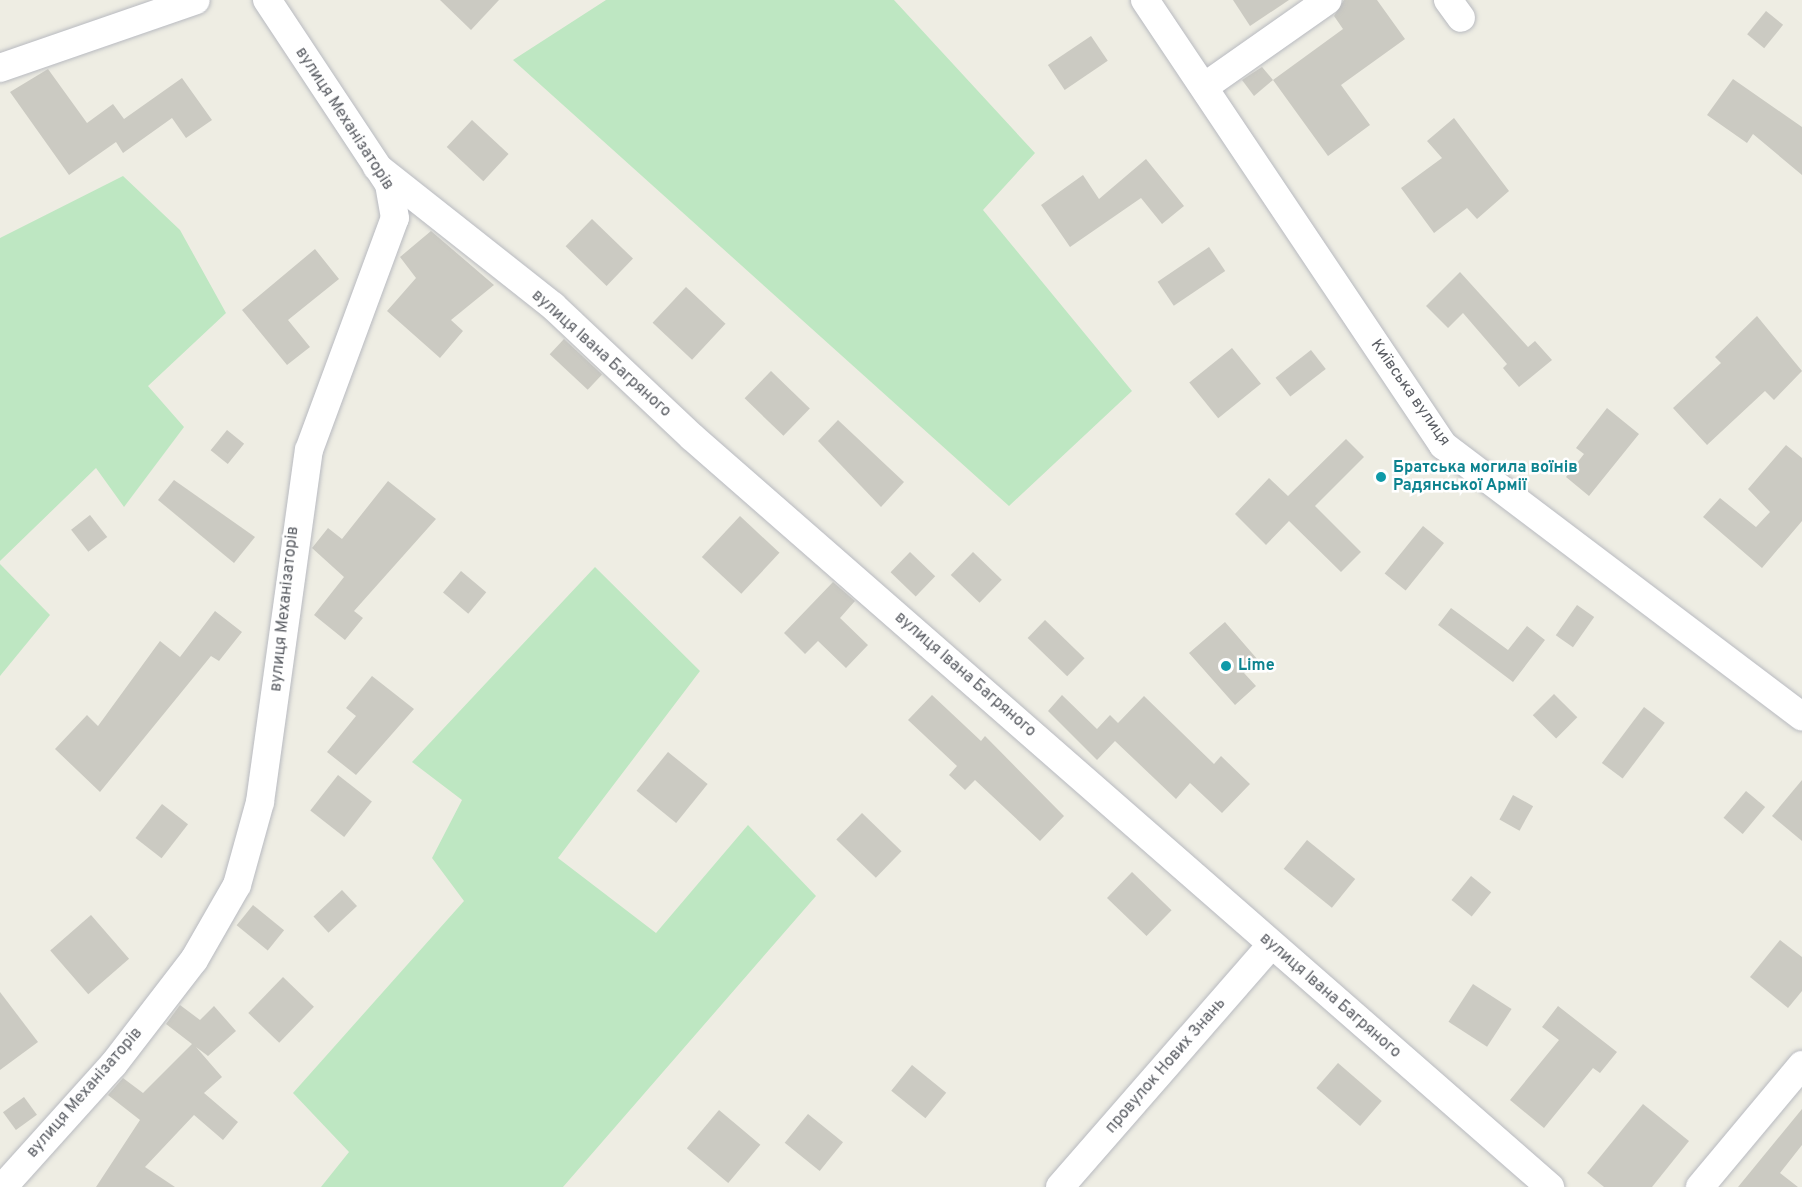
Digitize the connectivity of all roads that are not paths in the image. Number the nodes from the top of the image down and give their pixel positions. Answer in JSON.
{"nodes":[{"id":1,"x":196,"y":0,"type":"edge"},
{"id":2,"x":267,"y":0,"type":"edge"},
{"id":3,"x":1145,"y":0,"type":"edge"},
{"id":4,"x":1328,"y":0,"type":"edge"},
{"id":5,"x":0,"y":68,"type":"edge"},
{"id":6,"x":1204,"y":87,"type":"junction"},
{"id":7,"x":377,"y":167,"type":"junction"},
{"id":8,"x":429,"y":210,"type":"junction"},
{"id":9,"x":388,"y":241,"type":"junction"},
{"id":10,"x":1802,"y":717,"type":"edge"},
{"id":11,"x":1271,"y":945,"type":"junction"},
{"id":12,"x":1802,"y":1065,"type":"edge"},
{"id":13,"x":3,"y":1187,"type":"edge"},
{"id":14,"x":1060,"y":1187,"type":"edge"},
{"id":15,"x":1550,"y":1187,"type":"edge"},
{"id":16,"x":1700,"y":1187,"type":"edge"}],
"edges":[{"from":1,"to":5,"type":"street"},
{"from":2,"to":7,"type":"street","name":"вулиця Механізаторів"},
{"from":3,"to":6,"type":"street","name":"Київська вулиця"},
{"from":4,"to":6,"type":"street"},
{"from":6,"to":10,"type":"street","name":"Київська вулиця"},
{"from":7,"to":8,"type":"street","name":"вулиця Івана Багряного"},
{"from":7,"to":9,"type":"street","name":"вулиця Механізаторів"},
{"from":8,"to":9,"type":"street"},
{"from":8,"to":11,"type":"street","name":"вулиця Івана Багряного"},
{"from":9,"to":13,"type":"street","name":"вулиця Механізаторів"},
{"from":11,"to":14,"type":"street","name":"провулок Нових Знань"},
{"from":11,"to":15,"type":"street","name":"вулиця Івана Багряного"},
{"from":12,"to":16,"type":"street"}]}
